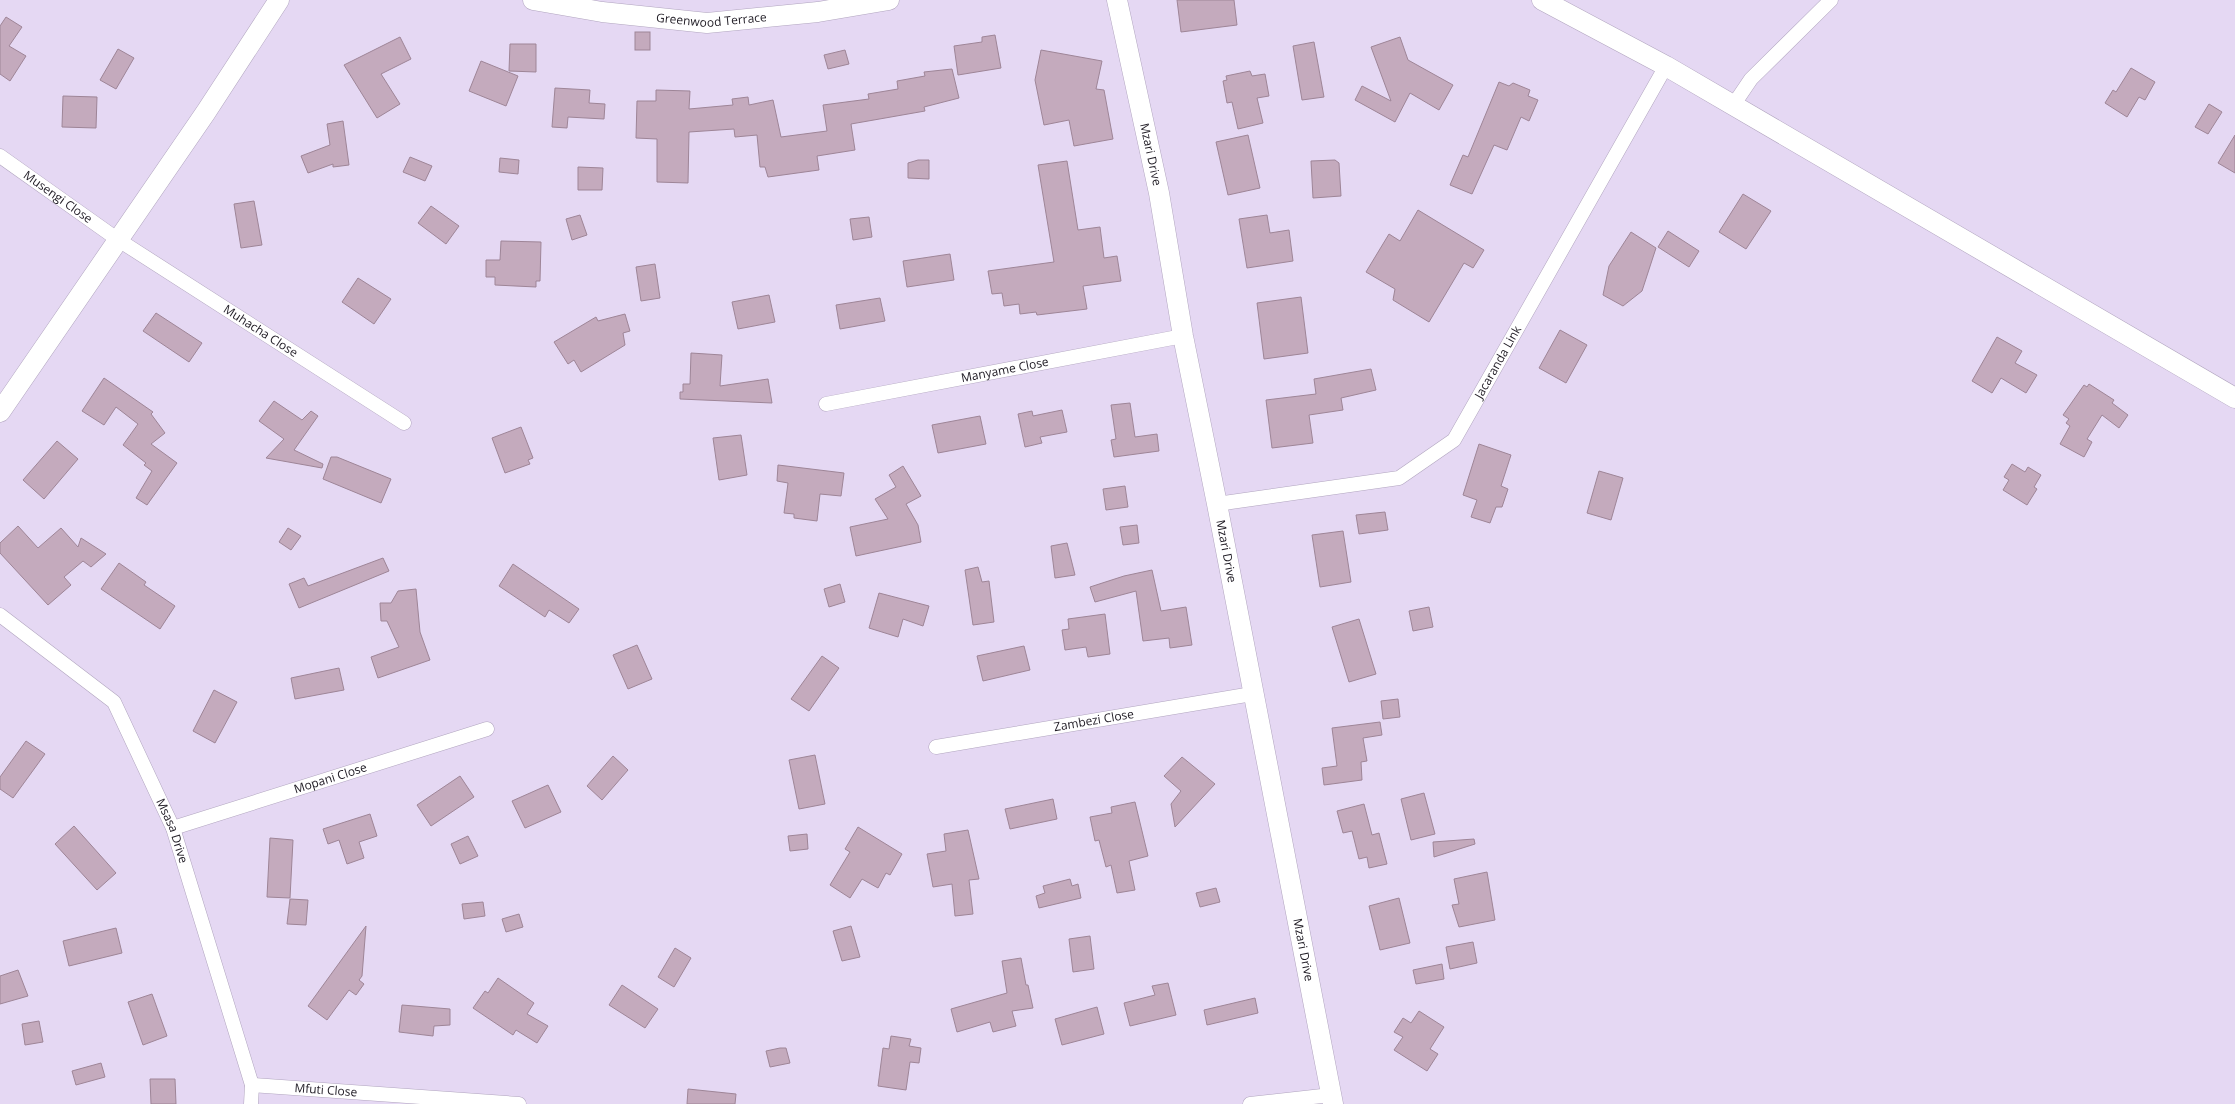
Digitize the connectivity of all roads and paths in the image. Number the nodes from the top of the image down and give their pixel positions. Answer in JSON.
{"nodes":[{"id":1,"x":279,"y":0,"type":"edge"},
{"id":2,"x":533,"y":0,"type":"edge"},
{"id":3,"x":889,"y":0,"type":"edge"},
{"id":4,"x":1117,"y":0,"type":"edge"},
{"id":5,"x":1542,"y":0,"type":"edge"},
{"id":6,"x":1832,"y":0,"type":"edge"},
{"id":7,"x":603,"y":6,"type":"edge"},
{"id":8,"x":1666,"y":66,"type":"junction"},
{"id":9,"x":1732,"y":107,"type":"junction"},
{"id":10,"x":0,"y":156,"type":"edge"},
{"id":11,"x":117,"y":239,"type":"junction"},
{"id":12,"x":1183,"y":336,"type":"junction"},
{"id":13,"x":2235,"y":398,"type":"edge"},
{"id":14,"x":826,"y":404,"type":"dead end"},
{"id":15,"x":0,"y":412,"type":"edge"},
{"id":16,"x":404,"y":423,"type":"dead end"},
{"id":17,"x":1218,"y":504,"type":"junction"},
{"id":18,"x":0,"y":615,"type":"edge"},
{"id":19,"x":1252,"y":694,"type":"junction"},
{"id":20,"x":488,"y":729,"type":"dead end"},
{"id":21,"x":936,"y":747,"type":"dead end"},
{"id":22,"x":173,"y":828,"type":"junction"},
{"id":23,"x":252,"y":1085,"type":"junction"},
{"id":24,"x":1332,"y":1100,"type":"edge"},
{"id":25,"x":251,"y":1104,"type":"edge"},
{"id":26,"x":519,"y":1104,"type":"edge"},
{"id":27,"x":1250,"y":1104,"type":"edge"}],
"edges":[{"from":1,"to":11,"type":"street"},
{"from":2,"to":7,"type":"street","name":"Greenwood Terrace"},
{"from":3,"to":7,"type":"street","name":"Greenwood Terrace"},
{"from":4,"to":12,"type":"street","name":"Mzari Drive"},
{"from":5,"to":8,"type":"street"},
{"from":6,"to":9,"type":"street"},
{"from":8,"to":9,"type":"street"},
{"from":8,"to":17,"type":"street","name":"Jacaranda Link"},
{"from":9,"to":13,"type":"street"},
{"from":10,"to":11,"type":"street","name":"Musengi Close"},
{"from":11,"to":15,"type":"street"},
{"from":11,"to":16,"type":"street","name":"Muhacha Close"},
{"from":12,"to":14,"type":"street","name":"Manyame Close"},
{"from":12,"to":17,"type":"street","name":"Mzari Drive"},
{"from":17,"to":19,"type":"street","name":"Mzari Drive"},
{"from":18,"to":22,"type":"street","name":"Msasa Drive"},
{"from":19,"to":21,"type":"street","name":"Zambezi Close"},
{"from":19,"to":24,"type":"street","name":"Mzari Drive"},
{"from":20,"to":22,"type":"street","name":"Mopani Close"},
{"from":22,"to":23,"type":"street","name":"Msasa Drive"},
{"from":23,"to":25,"type":"street","name":"Msasa Drive"},
{"from":23,"to":26,"type":"street","name":"Mfuti Close"},
{"from":24,"to":27,"type":"street"}]}
